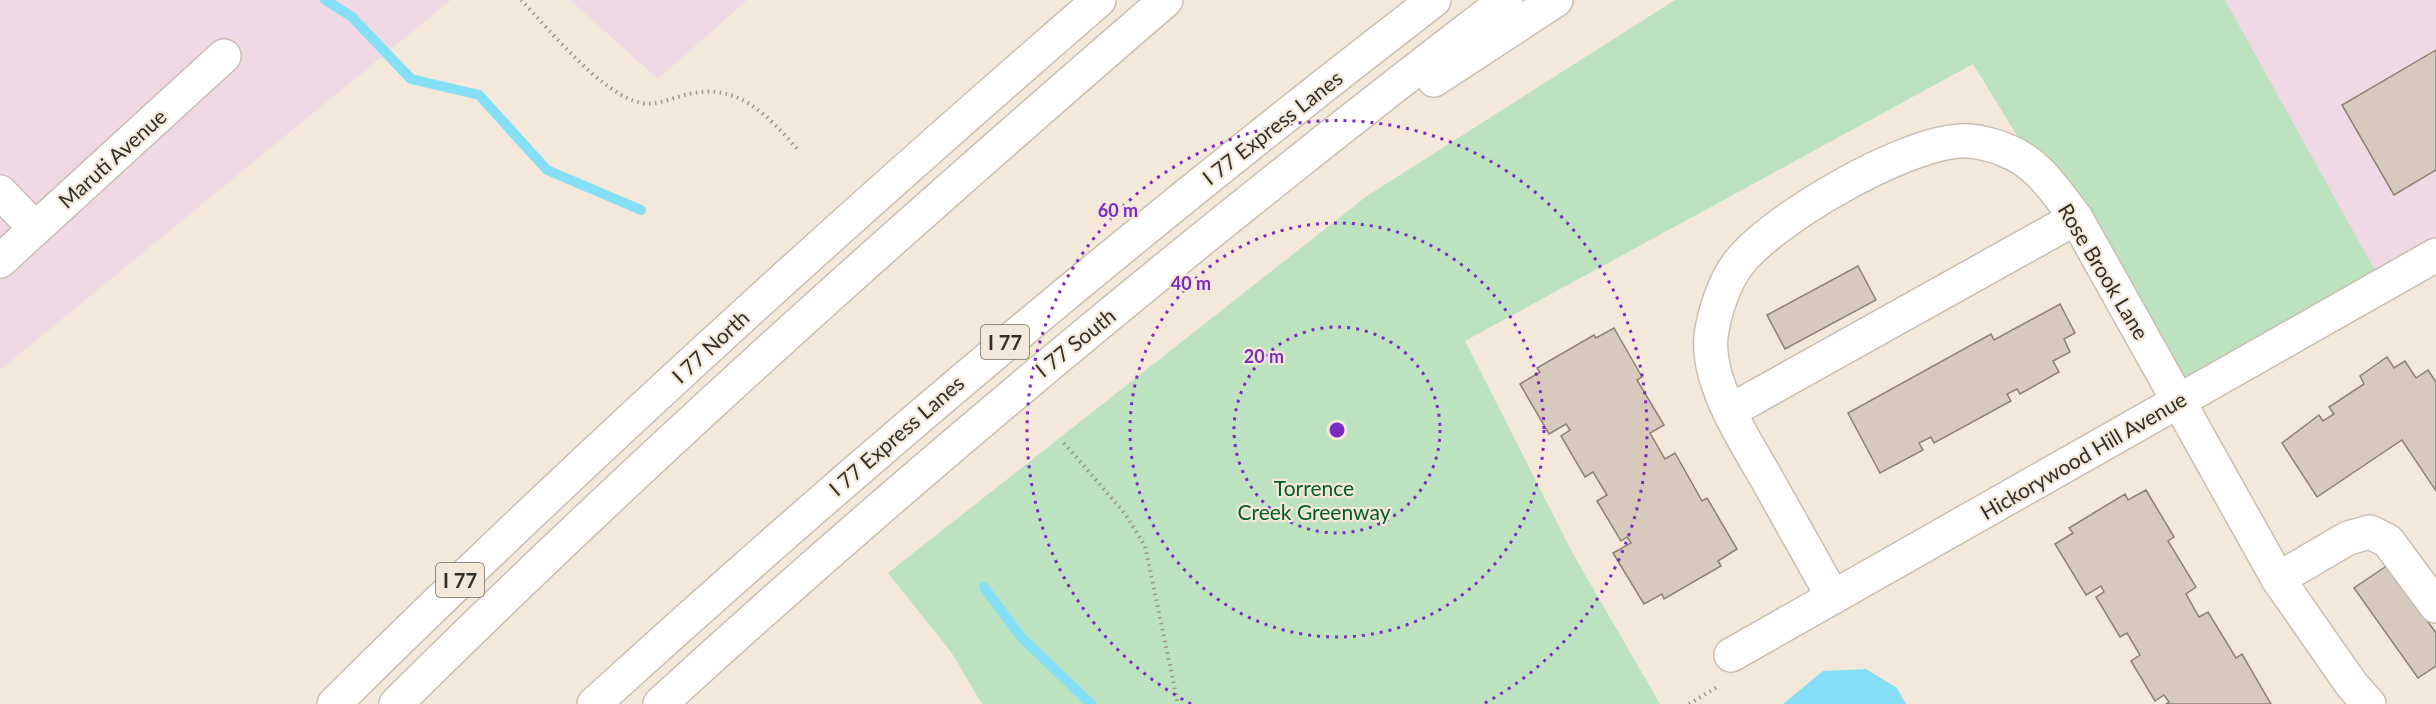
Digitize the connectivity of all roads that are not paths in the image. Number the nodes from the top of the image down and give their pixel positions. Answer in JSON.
{"nodes":[{"id":1,"x":1076,"y":0,"type":"edge"},
{"id":2,"x":1099,"y":0,"type":"edge"},
{"id":3,"x":1166,"y":0,"type":"edge"},
{"id":4,"x":1434,"y":0,"type":"edge"},
{"id":5,"x":1506,"y":0,"type":"edge"},
{"id":6,"x":1556,"y":0,"type":"edge"},
{"id":7,"x":224,"y":56,"type":"dead end"},
{"id":8,"x":960,"y":120,"type":"junction"},
{"id":9,"x":0,"y":192,"type":"edge"},
{"id":10,"x":1232,"y":213,"type":"junction"},
{"id":11,"x":2076,"y":218,"type":"junction"},
{"id":12,"x":35,"y":228,"type":"junction"},
{"id":13,"x":2436,"y":257,"type":"edge"},
{"id":14,"x":0,"y":261,"type":"edge"},
{"id":15,"x":2180,"y":400,"type":"junction"},
{"id":16,"x":1730,"y":411,"type":"junction"},
{"id":17,"x":2278,"y":579,"type":"junction"},
{"id":18,"x":1833,"y":597,"type":"junction"},
{"id":19,"x":2436,"y":606,"type":"edge"},
{"id":20,"x":1731,"y":655,"type":"dead end"},
{"id":21,"x":2363,"y":702,"type":"edge"},
{"id":22,"x":334,"y":704,"type":"edge"},
{"id":23,"x":396,"y":704,"type":"edge"},
{"id":24,"x":594,"y":704,"type":"edge"},
{"id":25,"x":660,"y":704,"type":"edge"}],
"edges":[{"from":1,"to":8,"type":"main road"},
{"from":2,"to":8,"type":"main road","name":"I 77 North","number":"I 77"},
{"from":3,"to":23,"type":"main road","number":"I 77"},
{"from":4,"to":24,"type":"main road","name":"I 77 Express Lanes","number":"I 77"},
{"from":5,"to":10,"type":"main road","name":"I 77 South","number":"I 77"},
{"from":6,"to":10,"type":"main road"},
{"from":7,"to":12,"type":"main road","name":"Maruti Avenue"},
{"from":8,"to":22,"type":"main road","name":"I 77 North","number":"I 77"},
{"from":9,"to":12,"type":"main road"},
{"from":10,"to":25,"type":"main road","name":"I 77 South","number":"I 77"},
{"from":11,"to":15,"type":"main road","name":"Rose Brook Lane"},
{"from":11,"to":16,"type":"main road"},
{"from":11,"to":16,"type":"main road","name":"Rose Brook Lane"},
{"from":12,"to":14,"type":"main road","name":"Maruti Avenue"},
{"from":13,"to":15,"type":"main road","name":"Hickorywood Hill Avenue"},
{"from":15,"to":17,"type":"main road","name":"Rose Brook Lane"},
{"from":15,"to":18,"type":"main road","name":"Hickorywood Hill Avenue"},
{"from":16,"to":18,"type":"main road","name":"Rose Brook Lane"},
{"from":17,"to":19,"type":"main road"},
{"from":17,"to":21,"type":"main road","name":"Rose Brook Lane"},
{"from":18,"to":20,"type":"main road","name":"Hickorywood Hill Avenue"}]}
